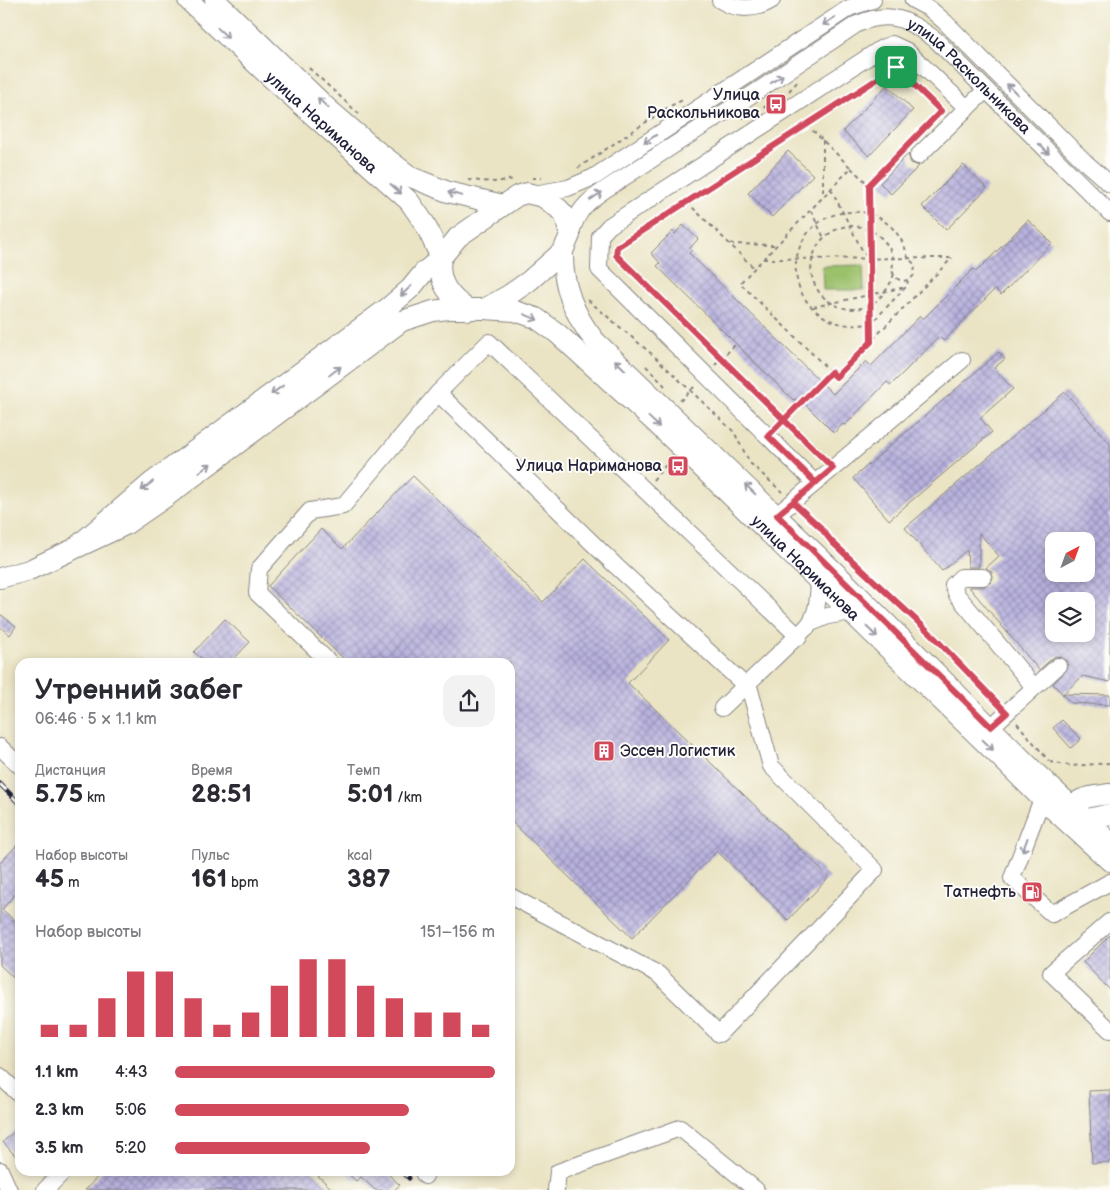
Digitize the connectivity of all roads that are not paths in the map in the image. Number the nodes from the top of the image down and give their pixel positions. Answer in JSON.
{"nodes":[{"id":1,"x":188,"y":0,"type":"edge"},
{"id":2,"x":215,"y":0,"type":"edge"},
{"id":3,"x":720,"y":0,"type":"edge"},
{"id":4,"x":772,"y":0,"type":"edge"},
{"id":5,"x":873,"y":0,"type":"edge"},
{"id":6,"x":913,"y":0,"type":"edge"},
{"id":7,"x":985,"y":91,"type":"junction"},
{"id":8,"x":967,"y":108,"type":"junction"},
{"id":9,"x":918,"y":156,"type":"dead end"},
{"id":10,"x":536,"y":183,"type":"junction"},
{"id":11,"x":1110,"y":184,"type":"edge"},
{"id":12,"x":503,"y":204,"type":"junction"},
{"id":13,"x":1110,"y":213,"type":"edge"},
{"id":14,"x":567,"y":243,"type":"junction"},
{"id":15,"x":441,"y":258,"type":"junction"},
{"id":16,"x":476,"y":309,"type":"junction"},
{"id":17,"x":962,"y":360,"type":"dead end"},
{"id":18,"x":438,"y":393,"type":"junction"},
{"id":19,"x":816,"y":483,"type":"junction"},
{"id":20,"x":777,"y":515,"type":"junction"},
{"id":21,"x":75,"y":548,"type":"junction"},
{"id":22,"x":983,"y":576,"type":"dead end"},
{"id":23,"x":0,"y":578,"type":"edge"},
{"id":24,"x":819,"y":582,"type":"junction"},
{"id":25,"x":851,"y":612,"type":"junction"},
{"id":26,"x":811,"y":623,"type":"junction"},
{"id":27,"x":799,"y":637,"type":"junction"},
{"id":28,"x":325,"y":658,"type":"edge"},
{"id":29,"x":1058,"y":666,"type":"dead end"},
{"id":30,"x":1034,"y":687,"type":"junction"},
{"id":31,"x":750,"y":690,"type":"junction"},
{"id":32,"x":722,"y":708,"type":"dead end"},
{"id":33,"x":991,"y":727,"type":"junction"},
{"id":34,"x":0,"y":747,"type":"edge"},
{"id":35,"x":15,"y":761,"type":"edge"},
{"id":36,"x":1110,"y":794,"type":"edge"},
{"id":37,"x":1042,"y":799,"type":"junction"},
{"id":38,"x":1066,"y":811,"type":"junction"},
{"id":39,"x":1110,"y":814,"type":"edge"},
{"id":40,"x":1084,"y":828,"type":"junction"},
{"id":41,"x":1110,"y":842,"type":"edge"},
{"id":42,"x":1110,"y":860,"type":"edge"},
{"id":43,"x":1110,"y":882,"type":"edge"},
{"id":44,"x":515,"y":899,"type":"edge"},
{"id":45,"x":1110,"y":922,"type":"edge"},
{"id":46,"x":1110,"y":1030,"type":"edge"},
{"id":47,"x":0,"y":1076,"type":"edge"},
{"id":48,"x":15,"y":1090,"type":"edge"},
{"id":49,"x":0,"y":1170,"type":"edge"},
{"id":50,"x":59,"y":1176,"type":"edge"},
{"id":51,"x":9,"y":1190,"type":"edge"},
{"id":52,"x":45,"y":1190,"type":"edge"},
{"id":53,"x":556,"y":1190,"type":"edge"},
{"id":54,"x":756,"y":1190,"type":"edge"}],
"edges":[{"from":1,"to":15,"type":"main road","name":"улица Нариманова","one_way":true},
{"from":12,"to":2,"type":"main road","name":"улица Нариманова","one_way":true},
{"from":3,"to":4,"type":"street"},
{"from":5,"to":10,"type":"street","one_way":true},
{"from":11,"to":6,"type":"street","name":"улица Раскольникова","one_way":true},
{"from":7,"to":8,"type":"street"},
{"from":7,"to":13,"type":"street","name":"улица Раскольникова","one_way":true},
{"from":14,"to":7,"type":"street","name":"улица Раскольникова","one_way":true},
{"from":8,"to":9,"type":"street"},
{"from":8,"to":19,"type":"street"},
{"from":10,"to":12,"type":"main road"},
{"from":10,"to":14,"type":"main road","name":"улица Нариманова"},
{"from":12,"to":15,"type":"main road"},
{"from":14,"to":16,"type":"main road"},
{"from":20,"to":14,"type":"main road","name":"улица Нариманова","one_way":true},
{"from":15,"to":16,"type":"main road"},
{"from":15,"to":21,"type":"main road","one_way":true},
{"from":21,"to":16,"type":"main road","name":"улица Нариманова","one_way":true},
{"from":16,"to":24,"type":"main road","name":"улица Нариманова","one_way":true},
{"from":17,"to":19,"type":"street"},
{"from":18,"to":27,"type":"street"},
{"from":18,"to":28,"type":"street"},
{"from":18,"to":31,"type":"street"},
{"from":19,"to":20,"type":"street"},
{"from":20,"to":33,"type":"main road","name":"улица Нариманова"},
{"from":21,"to":23,"type":"main road"},
{"from":22,"to":30,"type":"street"},
{"from":24,"to":25,"type":"main road","name":"улица Нариманова"},
{"from":24,"to":26,"type":"street"},
{"from":25,"to":26,"type":"street"},
{"from":25,"to":37,"type":"main road","name":"улица Нариманова","one_way":true},
{"from":26,"to":27,"type":"street"},
{"from":26,"to":32,"type":"street"},
{"from":27,"to":31,"type":"street"},
{"from":29,"to":30,"type":"street"},
{"from":30,"to":33,"type":"street"},
{"from":31,"to":44,"type":"street"},
{"from":33,"to":38,"type":"main road","name":"улица Нариманова"},
{"from":34,"to":35,"type":"street"},
{"from":36,"to":38,"type":"main road"},
{"from":37,"to":38,"type":"main road","name":"улица Нариманова"},
{"from":37,"to":43,"type":"street","one_way":true},
{"from":38,"to":40,"type":"main road","name":"улица Нариманова"},
{"from":39,"to":40,"type":"main road"},
{"from":40,"to":41,"type":"main road","name":"улица Нариманова"},
{"from":40,"to":42,"type":"main road","name":"улица Нариманова"},
{"from":45,"to":46,"type":"street"},
{"from":47,"to":48,"type":"street"},
{"from":49,"to":51,"type":"street"},
{"from":50,"to":52,"type":"street"},
{"from":53,"to":54,"type":"street"}]}
